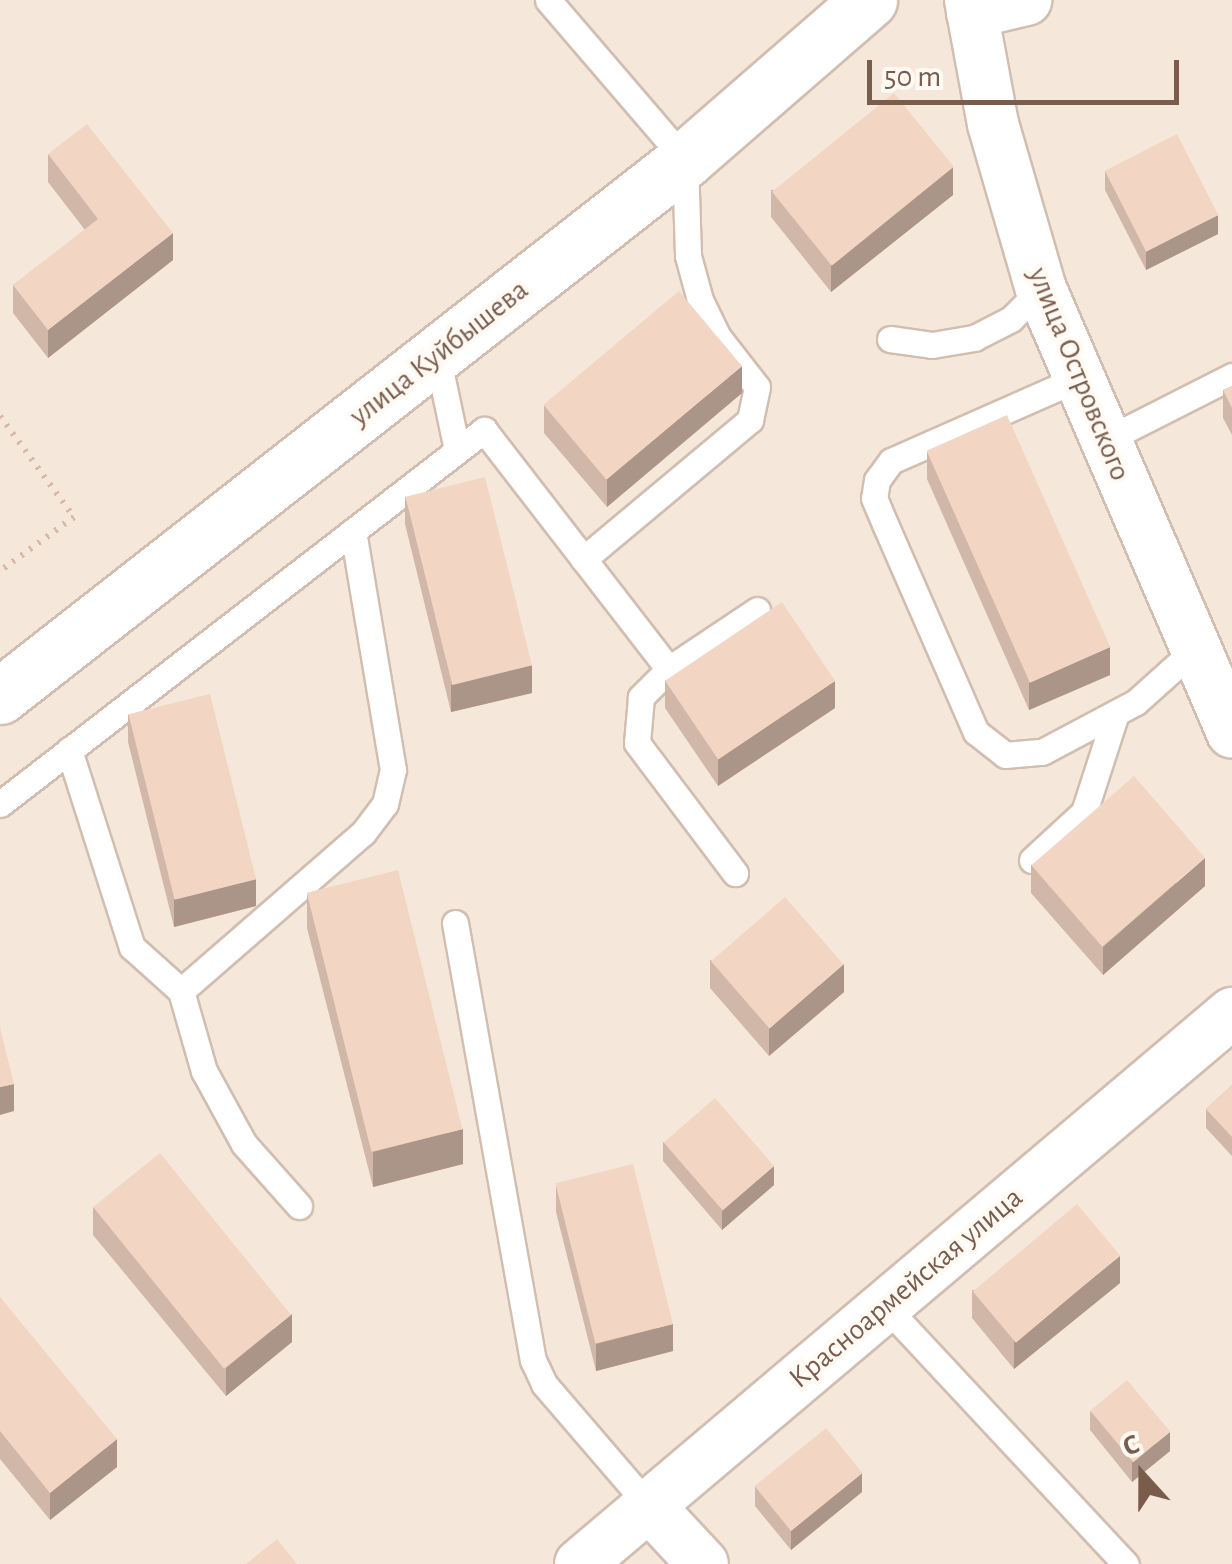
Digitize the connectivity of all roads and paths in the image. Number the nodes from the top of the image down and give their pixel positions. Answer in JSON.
{"nodes":[{"id":1,"x":548,"y":0,"type":"edge"},
{"id":2,"x":869,"y":0,"type":"edge"},
{"id":3,"x":1026,"y":0,"type":"edge"},
{"id":4,"x":971,"y":6,"type":"edge"},
{"id":5,"x":685,"y":160,"type":"junction"},
{"id":6,"x":1041,"y":289,"type":"junction"},
{"id":7,"x":890,"y":339,"type":"dead end"},
{"id":8,"x":436,"y":354,"type":"junction"},
{"id":9,"x":1232,"y":376,"type":"edge"},
{"id":10,"x":1078,"y":379,"type":"junction"},
{"id":11,"x":0,"y":416,"type":"edge"},
{"id":12,"x":1104,"y":441,"type":"junction"},
{"id":13,"x":457,"y":450,"type":"junction"},
{"id":14,"x":353,"y":531,"type":"junction"},
{"id":15,"x":584,"y":559,"type":"junction"},
{"id":16,"x":0,"y":572,"type":"edge"},
{"id":17,"x":757,"y":610,"type":"dead end"},
{"id":18,"x":1195,"y":649,"type":"junction"},
{"id":19,"x":669,"y":669,"type":"junction"},
{"id":20,"x":0,"y":696,"type":"edge"},
{"id":21,"x":1116,"y":713,"type":"junction"},
{"id":22,"x":1232,"y":733,"type":"edge"},
{"id":23,"x":69,"y":750,"type":"junction"},
{"id":24,"x":0,"y":804,"type":"edge"},
{"id":25,"x":1032,"y":860,"type":"edge"},
{"id":26,"x":735,"y":872,"type":"dead end"},
{"id":27,"x":455,"y":924,"type":"dead end"},
{"id":28,"x":181,"y":991,"type":"junction"},
{"id":29,"x":1232,"y":1013,"type":"edge"},
{"id":30,"x":299,"y":1206,"type":"dead end"},
{"id":31,"x":885,"y":1306,"type":"junction"},
{"id":32,"x":649,"y":1506,"type":"junction"},
{"id":33,"x":580,"y":1564,"type":"edge"},
{"id":34,"x":703,"y":1564,"type":"edge"},
{"id":35,"x":1126,"y":1564,"type":"edge"}],
"edges":[{"from":1,"to":5,"type":"lane"},
{"from":2,"to":5,"type":"street","name":"улица Куйбышева"},
{"from":3,"to":4,"type":"street"},
{"from":4,"to":6,"type":"street","name":"улица Островского"},
{"from":5,"to":8,"type":"street","name":"улица Куйбышева"},
{"from":5,"to":15,"type":"lane"},
{"from":6,"to":7,"type":"lane"},
{"from":6,"to":10,"type":"street","name":"улица Островского"},
{"from":8,"to":13,"type":"lane"},
{"from":8,"to":20,"type":"street","name":"улица Куйбышева"},
{"from":9,"to":12,"type":"lane"},
{"from":10,"to":12,"type":"street","name":"улица Островского"},
{"from":10,"to":21,"type":"lane"},
{"from":11,"to":16,"type":"path"},
{"from":12,"to":18,"type":"street","name":"улица Островского"},
{"from":13,"to":14,"type":"lane"},
{"from":13,"to":15,"type":"lane"},
{"from":14,"to":23,"type":"lane"},
{"from":14,"to":28,"type":"lane"},
{"from":15,"to":19,"type":"lane"},
{"from":17,"to":19,"type":"lane"},
{"from":18,"to":21,"type":"lane"},
{"from":18,"to":22,"type":"street","name":"улица Островского"},
{"from":19,"to":26,"type":"lane"},
{"from":21,"to":25,"type":"lane"},
{"from":23,"to":24,"type":"lane"},
{"from":23,"to":28,"type":"lane"},
{"from":27,"to":32,"type":"lane"},
{"from":28,"to":30,"type":"lane"},
{"from":29,"to":31,"type":"street","name":"Красноармейская улица"},
{"from":31,"to":32,"type":"street","name":"Красноармейская улица"},
{"from":31,"to":35,"type":"lane"},
{"from":32,"to":33,"type":"street","name":"Красноармейская улица"},
{"from":32,"to":34,"type":"street"}]}
